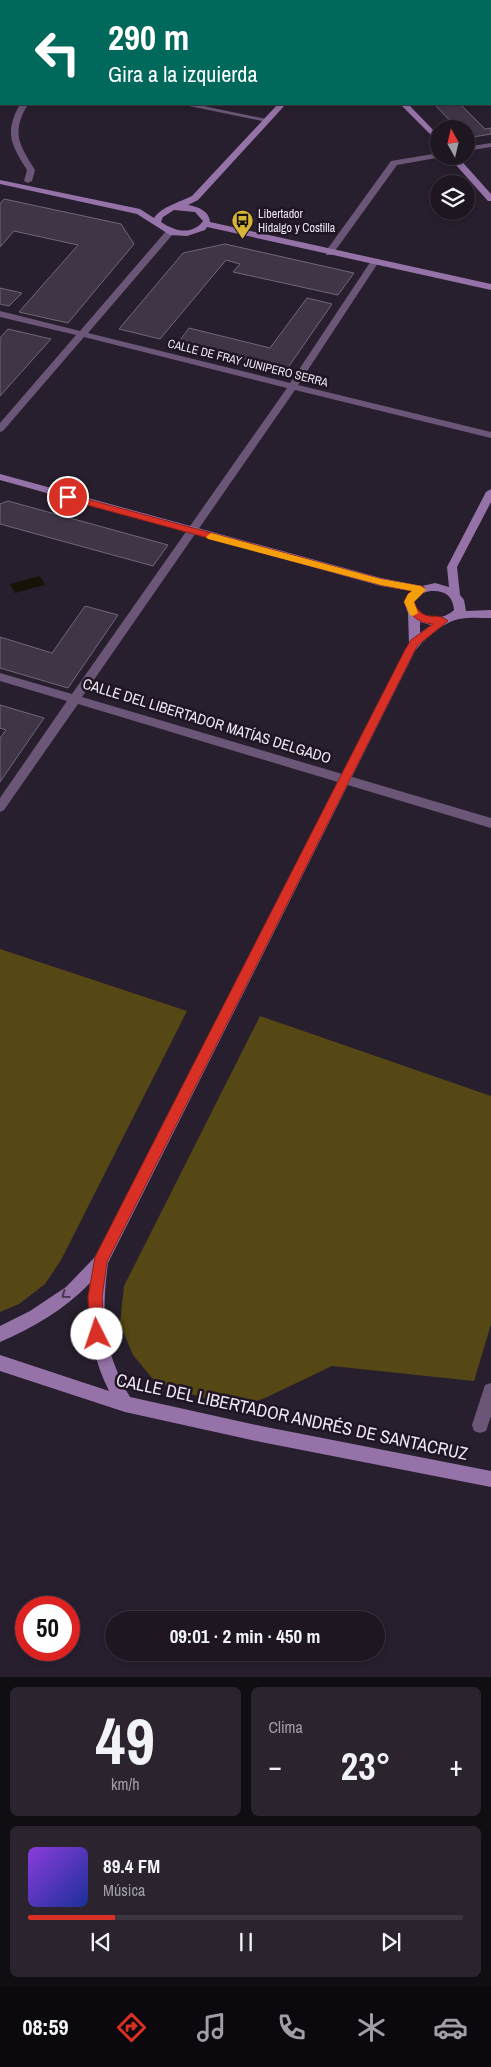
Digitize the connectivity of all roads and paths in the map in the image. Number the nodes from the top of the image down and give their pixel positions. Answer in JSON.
{"nodes":[{"id":1,"x":24,"y":105,"type":"edge"},
{"id":2,"x":188,"y":105,"type":"edge"},
{"id":3,"x":281,"y":105,"type":"edge"},
{"id":4,"x":405,"y":105,"type":"edge"},
{"id":5,"x":267,"y":120,"type":"junction"},
{"id":6,"x":430,"y":131,"type":"edge"},
{"id":7,"x":491,"y":145,"type":"edge"},
{"id":8,"x":475,"y":148,"type":"edge"},
{"id":9,"x":430,"y":156,"type":"edge"},
{"id":10,"x":460,"y":165,"type":"edge"},
{"id":11,"x":0,"y":175,"type":"edge"},
{"id":12,"x":28,"y":181,"type":"junction"},
{"id":13,"x":0,"y":182,"type":"edge"},
{"id":14,"x":195,"y":198,"type":"junction"},
{"id":15,"x":491,"y":199,"type":"edge"},
{"id":16,"x":176,"y":208,"type":"junction"},
{"id":17,"x":166,"y":210,"type":"junction"},
{"id":18,"x":199,"y":211,"type":"junction"},
{"id":19,"x":157,"y":223,"type":"junction"},
{"id":20,"x":206,"y":224,"type":"junction"},
{"id":21,"x":170,"y":232,"type":"junction"},
{"id":22,"x":329,"y":252,"type":"junction"},
{"id":23,"x":374,"y":263,"type":"junction"},
{"id":24,"x":491,"y":288,"type":"edge"},
{"id":25,"x":0,"y":314,"type":"edge"},
{"id":26,"x":84,"y":334,"type":"junction"},
{"id":27,"x":292,"y":387,"type":"junction"},
{"id":28,"x":0,"y":430,"type":"edge"},
{"id":29,"x":491,"y":435,"type":"edge"},
{"id":30,"x":0,"y":478,"type":"edge"},
{"id":31,"x":491,"y":492,"type":"edge"},
{"id":32,"x":192,"y":532,"type":"junction"},
{"id":33,"x":451,"y":571,"type":"junction"},
{"id":34,"x":381,"y":582,"type":"junction"},
{"id":35,"x":424,"y":589,"type":"junction"},
{"id":36,"x":457,"y":598,"type":"junction"},
{"id":37,"x":409,"y":602,"type":"junction"},
{"id":38,"x":414,"y":613,"type":"junction"},
{"id":39,"x":491,"y":613,"type":"edge"},
{"id":40,"x":456,"y":615,"type":"junction"},
{"id":41,"x":443,"y":621,"type":"junction"},
{"id":42,"x":415,"y":643,"type":"junction"},
{"id":43,"x":0,"y":677,"type":"edge"},
{"id":44,"x":75,"y":699,"type":"junction"},
{"id":45,"x":345,"y":779,"type":"junction"},
{"id":46,"x":0,"y":808,"type":"edge"},
{"id":47,"x":491,"y":823,"type":"edge"},
{"id":48,"x":100,"y":1262,"type":"junction"},
{"id":49,"x":0,"y":1334,"type":"edge"},
{"id":50,"x":0,"y":1362,"type":"edge"},
{"id":51,"x":491,"y":1390,"type":"edge"},
{"id":52,"x":125,"y":1404,"type":"junction"},
{"id":53,"x":480,"y":1424,"type":"dead end"},
{"id":54,"x":491,"y":1479,"type":"edge"}],
"edges":[{"from":1,"to":12,"type":"street"},
{"from":2,"to":5,"type":"street"},
{"from":3,"to":5,"type":"street"},
{"from":4,"to":6,"type":"street"},
{"from":5,"to":14,"type":"street"},
{"from":7,"to":8,"type":"street"},
{"from":9,"to":22,"type":"street"},
{"from":10,"to":15,"type":"street"},
{"from":11,"to":12,"type":"street"},
{"from":12,"to":17,"type":"street"},
{"from":13,"to":19,"type":"street"},
{"from":14,"to":16,"type":"street"},
{"from":14,"to":18,"type":"street"},
{"from":16,"to":17,"type":"street"},
{"from":16,"to":18,"type":"street"},
{"from":17,"to":19,"type":"street"},
{"from":18,"to":20,"type":"street"},
{"from":19,"to":21,"type":"street"},
{"from":20,"to":21,"type":"street"},
{"from":20,"to":22,"type":"street"},
{"from":21,"to":26,"type":"street"},
{"from":22,"to":23,"type":"street"},
{"from":23,"to":24,"type":"street"},
{"from":23,"to":27,"type":"street"},
{"from":25,"to":26,"type":"street","name":"CALLE DE FRAY JUNIPERO SERRA"},
{"from":26,"to":27,"type":"street","name":"CALLE DE FRAY JUNIPERO SERRA"},
{"from":26,"to":28,"type":"street"},
{"from":27,"to":29,"type":"street","name":"CALLE DE FRAY JUNIPERO SERRA"},
{"from":27,"to":32,"type":"street"},
{"from":30,"to":32,"type":"street"},
{"from":31,"to":33,"type":"street"},
{"from":32,"to":34,"type":"street"},
{"from":32,"to":44,"type":"street"},
{"from":33,"to":35,"type":"street"},
{"from":33,"to":36,"type":"street"},
{"from":34,"to":35,"type":"street"},
{"from":34,"to":37,"type":"street"},
{"from":35,"to":36,"type":"street"},
{"from":35,"to":37,"type":"street"},
{"from":36,"to":39,"type":"street"},
{"from":36,"to":40,"type":"street"},
{"from":37,"to":38,"type":"street"},
{"from":38,"to":41,"type":"street"},
{"from":38,"to":42,"type":"street"},
{"from":39,"to":40,"type":"street"},
{"from":40,"to":41,"type":"street"},
{"from":41,"to":42,"type":"street"},
{"from":42,"to":45,"type":"street"},
{"from":43,"to":44,"type":"street","name":"CALLE DEL LIBERTADOR MATÍAS DELGADO"},
{"from":44,"to":45,"type":"street","name":"CALLE DEL LIBERTADOR MATÍAS DELGADO"},
{"from":44,"to":46,"type":"street"},
{"from":45,"to":47,"type":"street","name":"CALLE DEL LIBERTADOR MATÍAS DELGADO"},
{"from":45,"to":48,"type":"street"},
{"from":48,"to":49,"type":"street","one_way":true},
{"from":48,"to":52,"type":"street"},
{"from":50,"to":52,"type":"street","name":"CALLE DEL LIBERTADOR ANDRÉS DE SANTACRUZ"},
{"from":51,"to":53,"type":"street"},
{"from":52,"to":54,"type":"street","name":"CALLE DEL LIBERTADOR ANDRÉS DE SANTACRUZ"}]}
